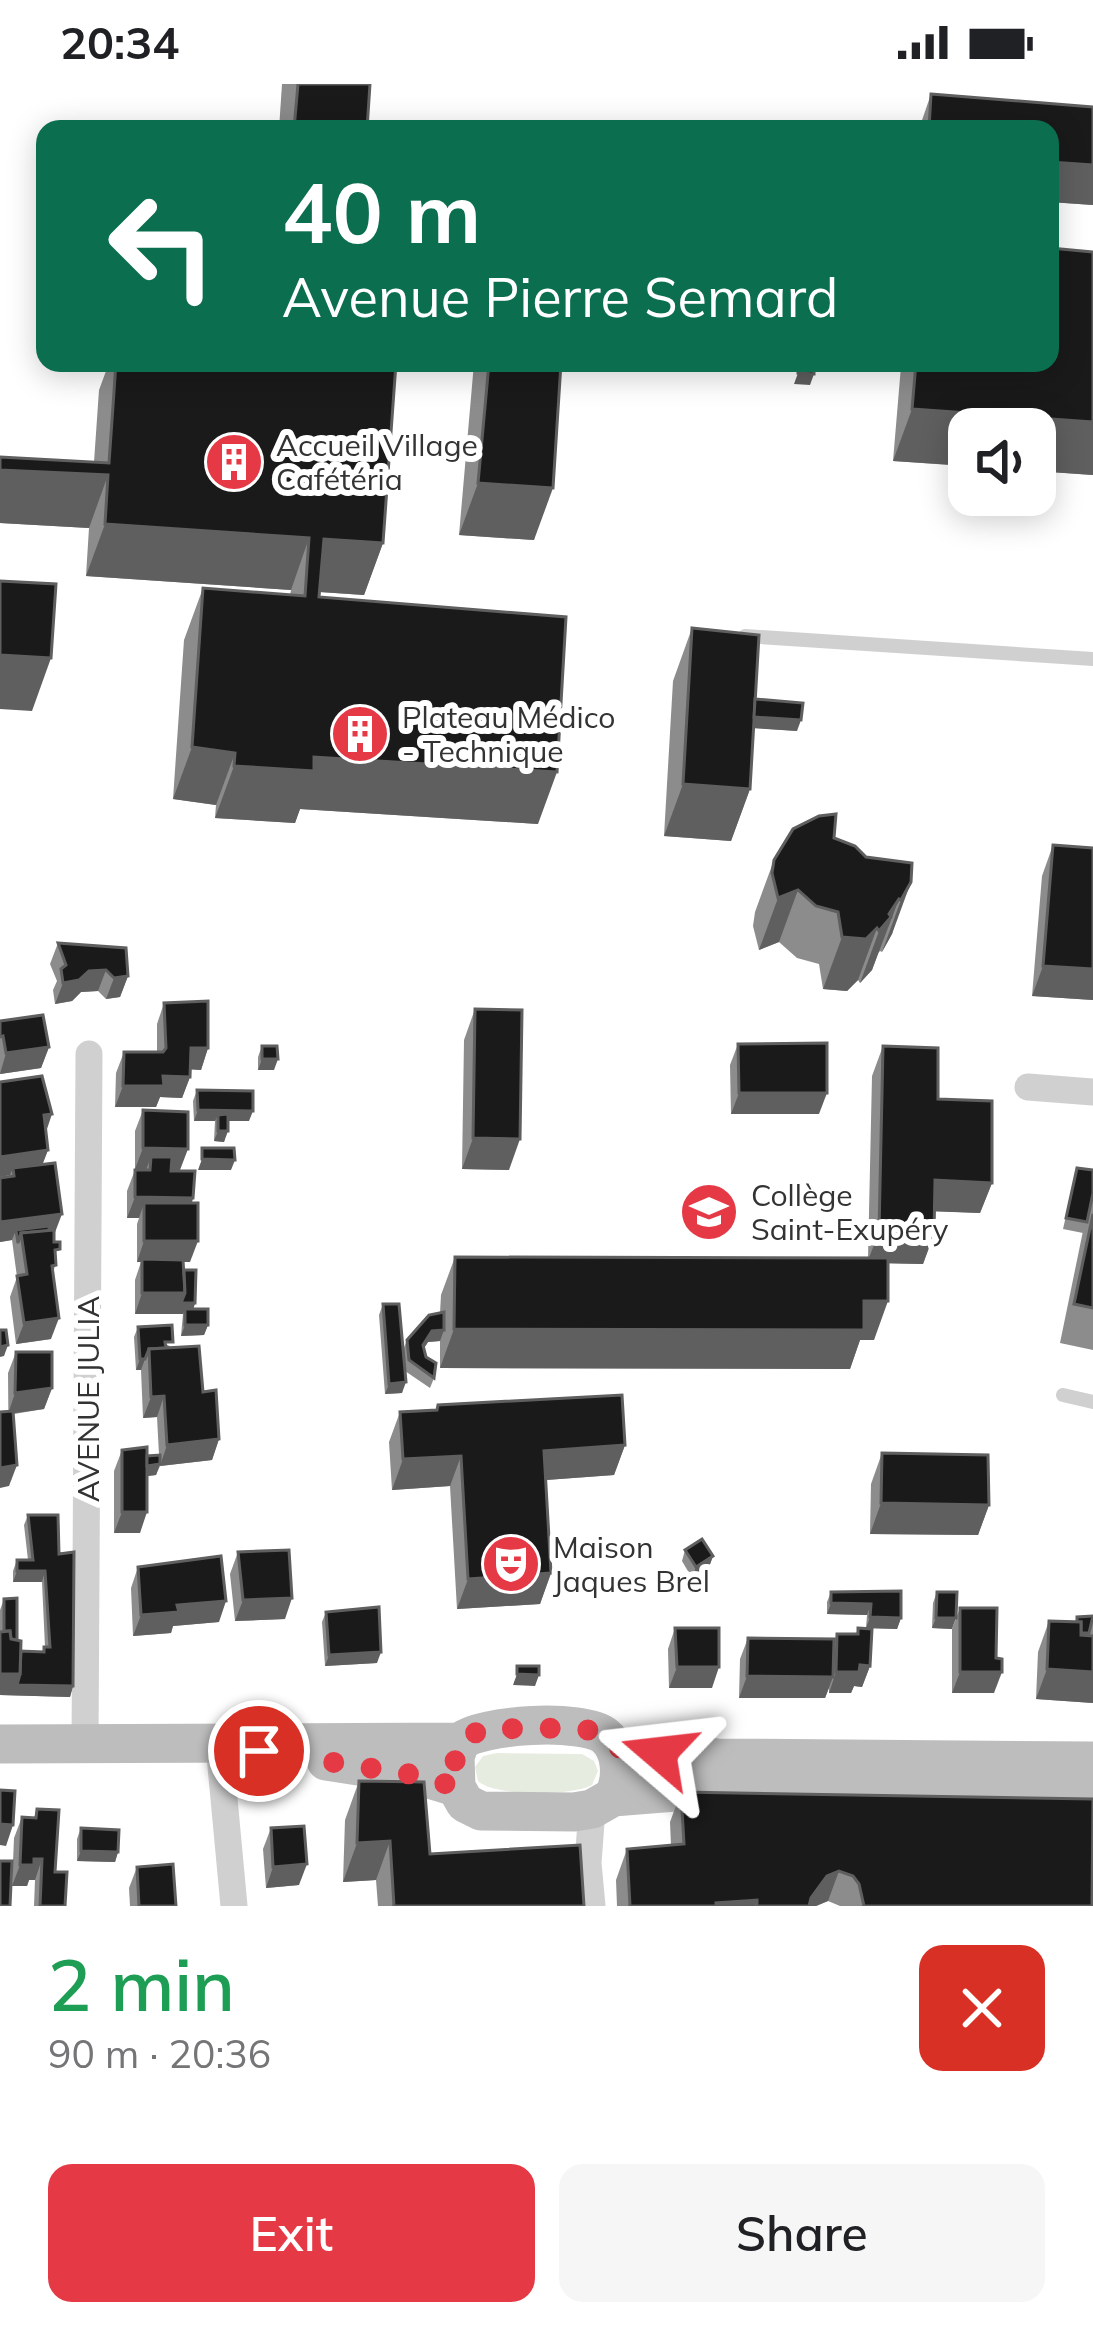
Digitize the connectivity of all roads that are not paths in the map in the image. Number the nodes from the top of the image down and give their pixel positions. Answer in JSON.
{"nodes":[{"id":1,"x":742,"y":636,"type":"edge"},
{"id":2,"x":1093,"y":659,"type":"edge"},
{"id":3,"x":89,"y":1054,"type":"dead end"},
{"id":4,"x":1028,"y":1087,"type":"dead end"},
{"id":5,"x":1093,"y":1092,"type":"edge"},
{"id":6,"x":1063,"y":1395,"type":"dead end"},
{"id":7,"x":1093,"y":1402,"type":"edge"},
{"id":8,"x":460,"y":1742,"type":"junction"},
{"id":9,"x":0,"y":1744,"type":"edge"},
{"id":10,"x":86,"y":1744,"type":"junction"},
{"id":11,"x":219,"y":1745,"type":"junction"},
{"id":12,"x":614,"y":1747,"type":"junction"},
{"id":13,"x":1093,"y":1761,"type":"edge"},
{"id":14,"x":456,"y":1787,"type":"junction"},
{"id":15,"x":1093,"y":1792,"type":"edge"},
{"id":16,"x":603,"y":1803,"type":"junction"},
{"id":17,"x":234,"y":1906,"type":"edge"},
{"id":18,"x":592,"y":1906,"type":"edge"}],
"edges":[{"from":1,"to":2,"type":"lane"},
{"from":3,"to":10,"type":"street","name":"AVENUE JULIA"},
{"from":4,"to":5,"type":"street"},
{"from":6,"to":7,"type":"lane"},
{"from":8,"to":11,"type":"main road"},
{"from":8,"to":12,"type":"main road"},
{"from":8,"to":14,"type":"main road"},
{"from":9,"to":10,"type":"main road"},
{"from":10,"to":11,"type":"main road"},
{"from":11,"to":14,"type":"main road"},
{"from":11,"to":17,"type":"street"},
{"from":12,"to":13,"type":"main road"},
{"from":12,"to":16,"type":"main road"},
{"from":14,"to":16,"type":"main road"},
{"from":15,"to":16,"type":"main road"},
{"from":16,"to":18,"type":"street"}]}
